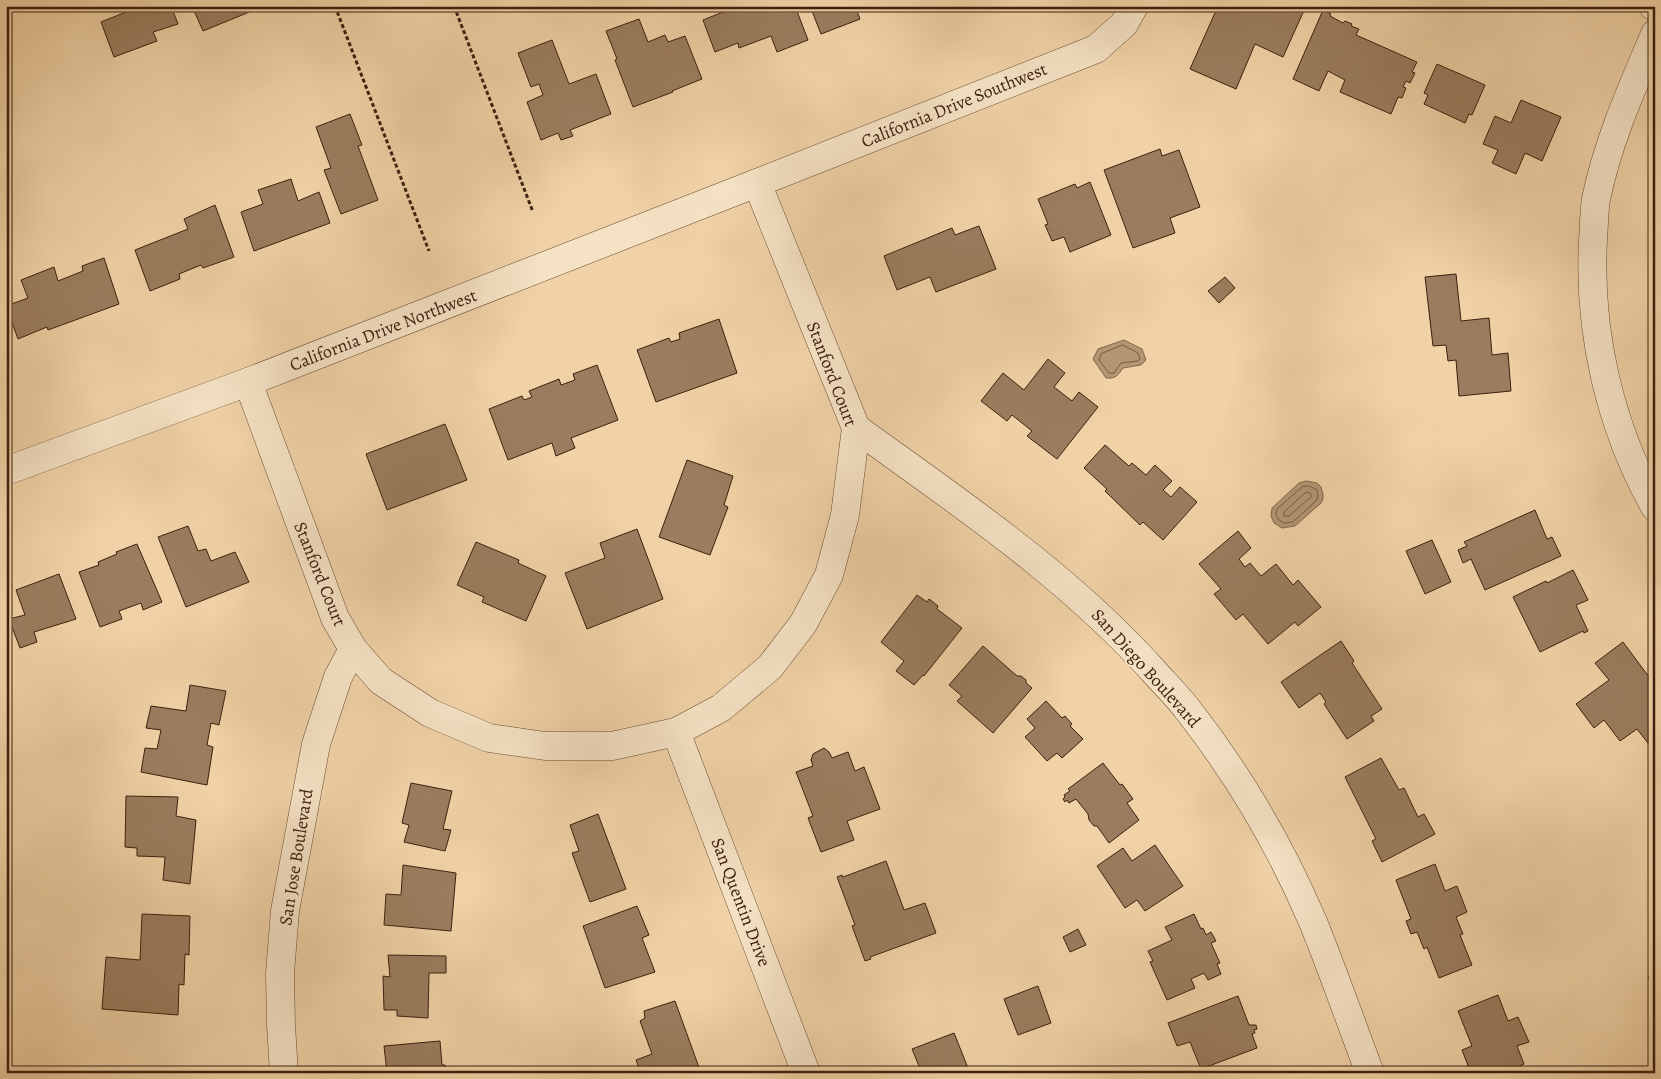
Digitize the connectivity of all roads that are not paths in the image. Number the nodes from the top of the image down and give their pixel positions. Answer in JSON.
{"nodes":[{"id":1,"x":1134,"y":6,"type":"edge"},
{"id":2,"x":1655,"y":34,"type":"edge"},
{"id":3,"x":757,"y":183,"type":"junction"},
{"id":4,"x":248,"y":382,"type":"junction"},
{"id":5,"x":856,"y":428,"type":"junction"},
{"id":6,"x":6,"y":471,"type":"edge"},
{"id":7,"x":1655,"y":507,"type":"edge"},
{"id":8,"x":353,"y":649,"type":"junction"},
{"id":9,"x":676,"y":732,"type":"junction"},
{"id":10,"x":284,"y":1073,"type":"edge"},
{"id":11,"x":806,"y":1073,"type":"edge"},
{"id":12,"x":1370,"y":1073,"type":"edge"}],
"edges":[{"from":1,"to":3,"type":"street","name":"California Drive Southwest"},
{"from":2,"to":7,"type":"street"},
{"from":3,"to":4,"type":"street","name":"California Drive Northwest"},
{"from":3,"to":5,"type":"street","name":"Stanford Court"},
{"from":4,"to":6,"type":"street","name":"California Drive Northwest"},
{"from":4,"to":8,"type":"street","name":"Stanford Court"},
{"from":5,"to":9,"type":"street","name":"Stanford Court"},
{"from":5,"to":12,"type":"street","name":"San Diego Boulevard"},
{"from":8,"to":9,"type":"street","name":"Stanford Court"},
{"from":8,"to":10,"type":"street","name":"San Jose Boulevard"},
{"from":9,"to":11,"type":"street","name":"San Quentin Drive"}]}
